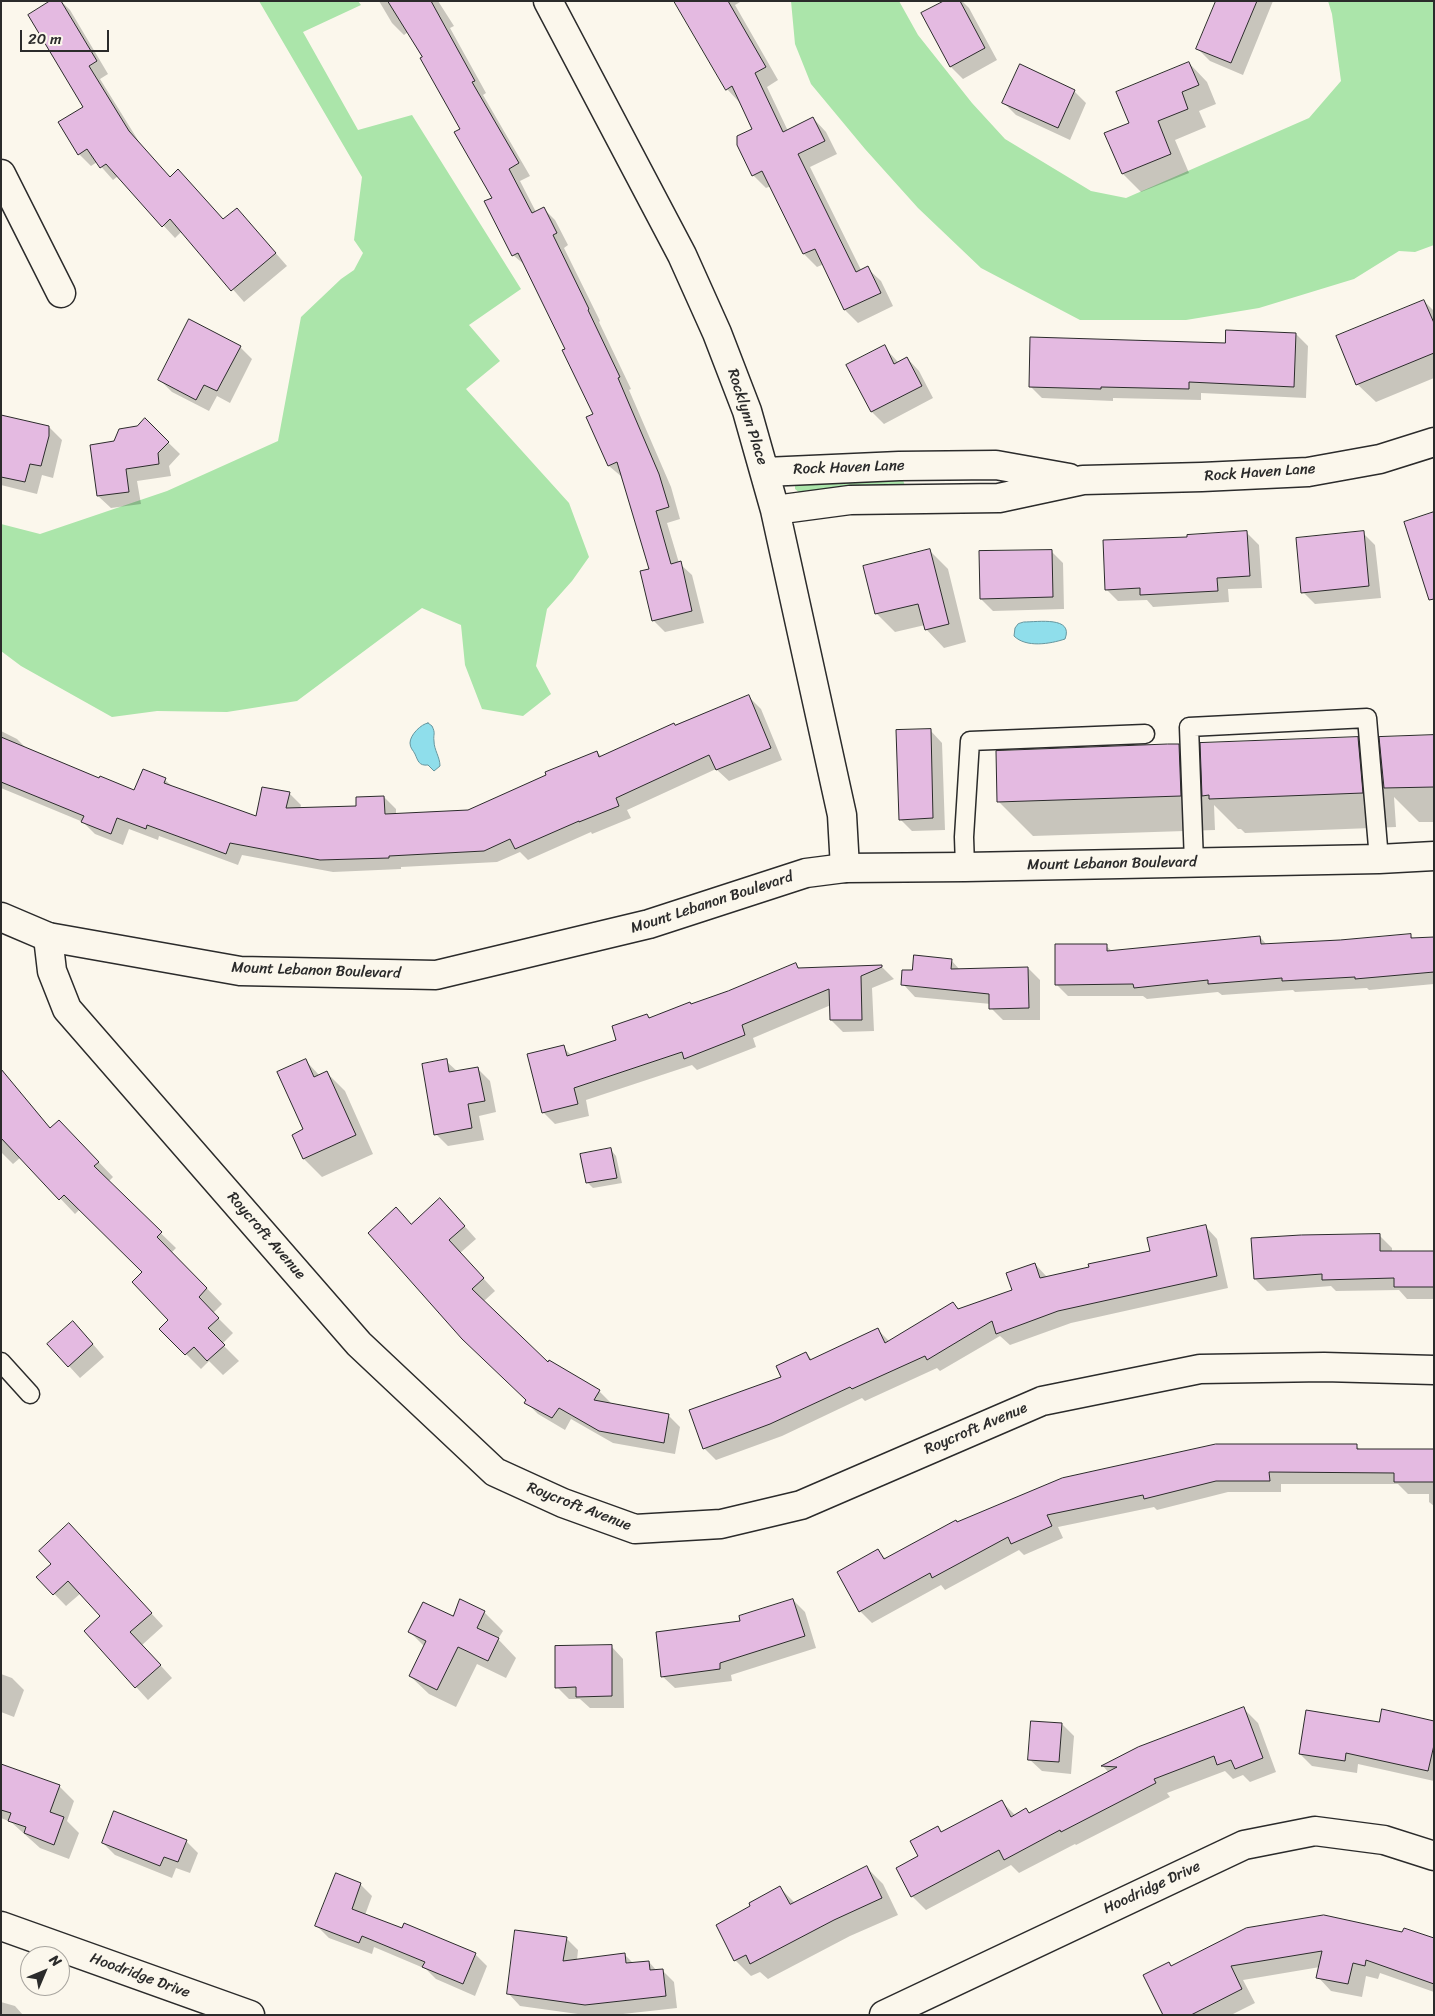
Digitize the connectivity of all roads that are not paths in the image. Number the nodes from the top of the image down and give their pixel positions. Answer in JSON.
{"nodes":[{"id":1,"x":548,"y":1,"type":"edge"},
{"id":2,"x":1,"y":174,"type":"edge"},
{"id":3,"x":61,"y":293,"type":"dead end"},
{"id":4,"x":1434,"y":442,"type":"edge"},
{"id":5,"x":934,"y":465,"type":"junction"},
{"id":6,"x":765,"y":472,"type":"junction"},
{"id":7,"x":1083,"y":480,"type":"junction"},
{"id":8,"x":934,"y":499,"type":"junction"},
{"id":9,"x":775,"y":510,"type":"junction"},
{"id":10,"x":1145,"y":734,"type":"dead end"},
{"id":11,"x":1434,"y":856,"type":"edge"},
{"id":12,"x":1379,"y":859,"type":"junction"},
{"id":13,"x":1194,"y":863,"type":"junction"},
{"id":14,"x":965,"y":867,"type":"junction"},
{"id":15,"x":846,"y":868,"type":"junction"},
{"id":16,"x":1,"y":917,"type":"edge"},
{"id":17,"x":48,"y":938,"type":"junction"},
{"id":18,"x":1,"y":1362,"type":"edge"},
{"id":19,"x":1434,"y":1370,"type":"edge"},
{"id":20,"x":30,"y":1394,"type":"dead end"},
{"id":21,"x":1434,"y":1856,"type":"edge"},
{"id":22,"x":1,"y":1926,"type":"edge"},
{"id":23,"x":195,"y":2005,"type":"edge"},
{"id":24,"x":250,"y":2015,"type":"edge"},
{"id":25,"x":884,"y":2015,"type":"edge"}],
"edges":[{"from":1,"to":6,"type":"street","name":"Rocklynn Place"},
{"from":2,"to":3,"type":"street"},
{"from":4,"to":7,"type":"street","name":"Rock Haven Lane"},
{"from":5,"to":6,"type":"street","name":"Rock Haven Lane"},
{"from":5,"to":7,"type":"street","name":"Rock Haven Lane"},
{"from":5,"to":8,"type":"street"},
{"from":6,"to":9,"type":"street","name":"Rocklynn Place"},
{"from":7,"to":8,"type":"street","name":"Rock Haven Lane"},
{"from":8,"to":9,"type":"street","name":"Rock Haven Lane"},
{"from":9,"to":15,"type":"street","name":"Rocklynn Place"},
{"from":10,"to":14,"type":"lane"},
{"from":11,"to":12,"type":"street","name":"Mount Lebanon Boulevard"},
{"from":12,"to":13,"type":"street","name":"Mount Lebanon Boulevard"},
{"from":12,"to":13,"type":"lane"},
{"from":13,"to":14,"type":"street","name":"Mount Lebanon Boulevard"},
{"from":14,"to":15,"type":"street","name":"Mount Lebanon Boulevard"},
{"from":15,"to":17,"type":"street","name":"Mount Lebanon Boulevard"},
{"from":16,"to":17,"type":"street","name":"Mount Lebanon Boulevard"},
{"from":17,"to":19,"type":"street","name":"Roycroft Avenue"},
{"from":18,"to":20,"type":"lane"},
{"from":21,"to":25,"type":"street","name":"Hoodridge Drive"},
{"from":22,"to":23,"type":"street","name":"Hoodridge Drive"},
{"from":23,"to":24,"type":"street","name":"Hoodridge Drive"}]}
